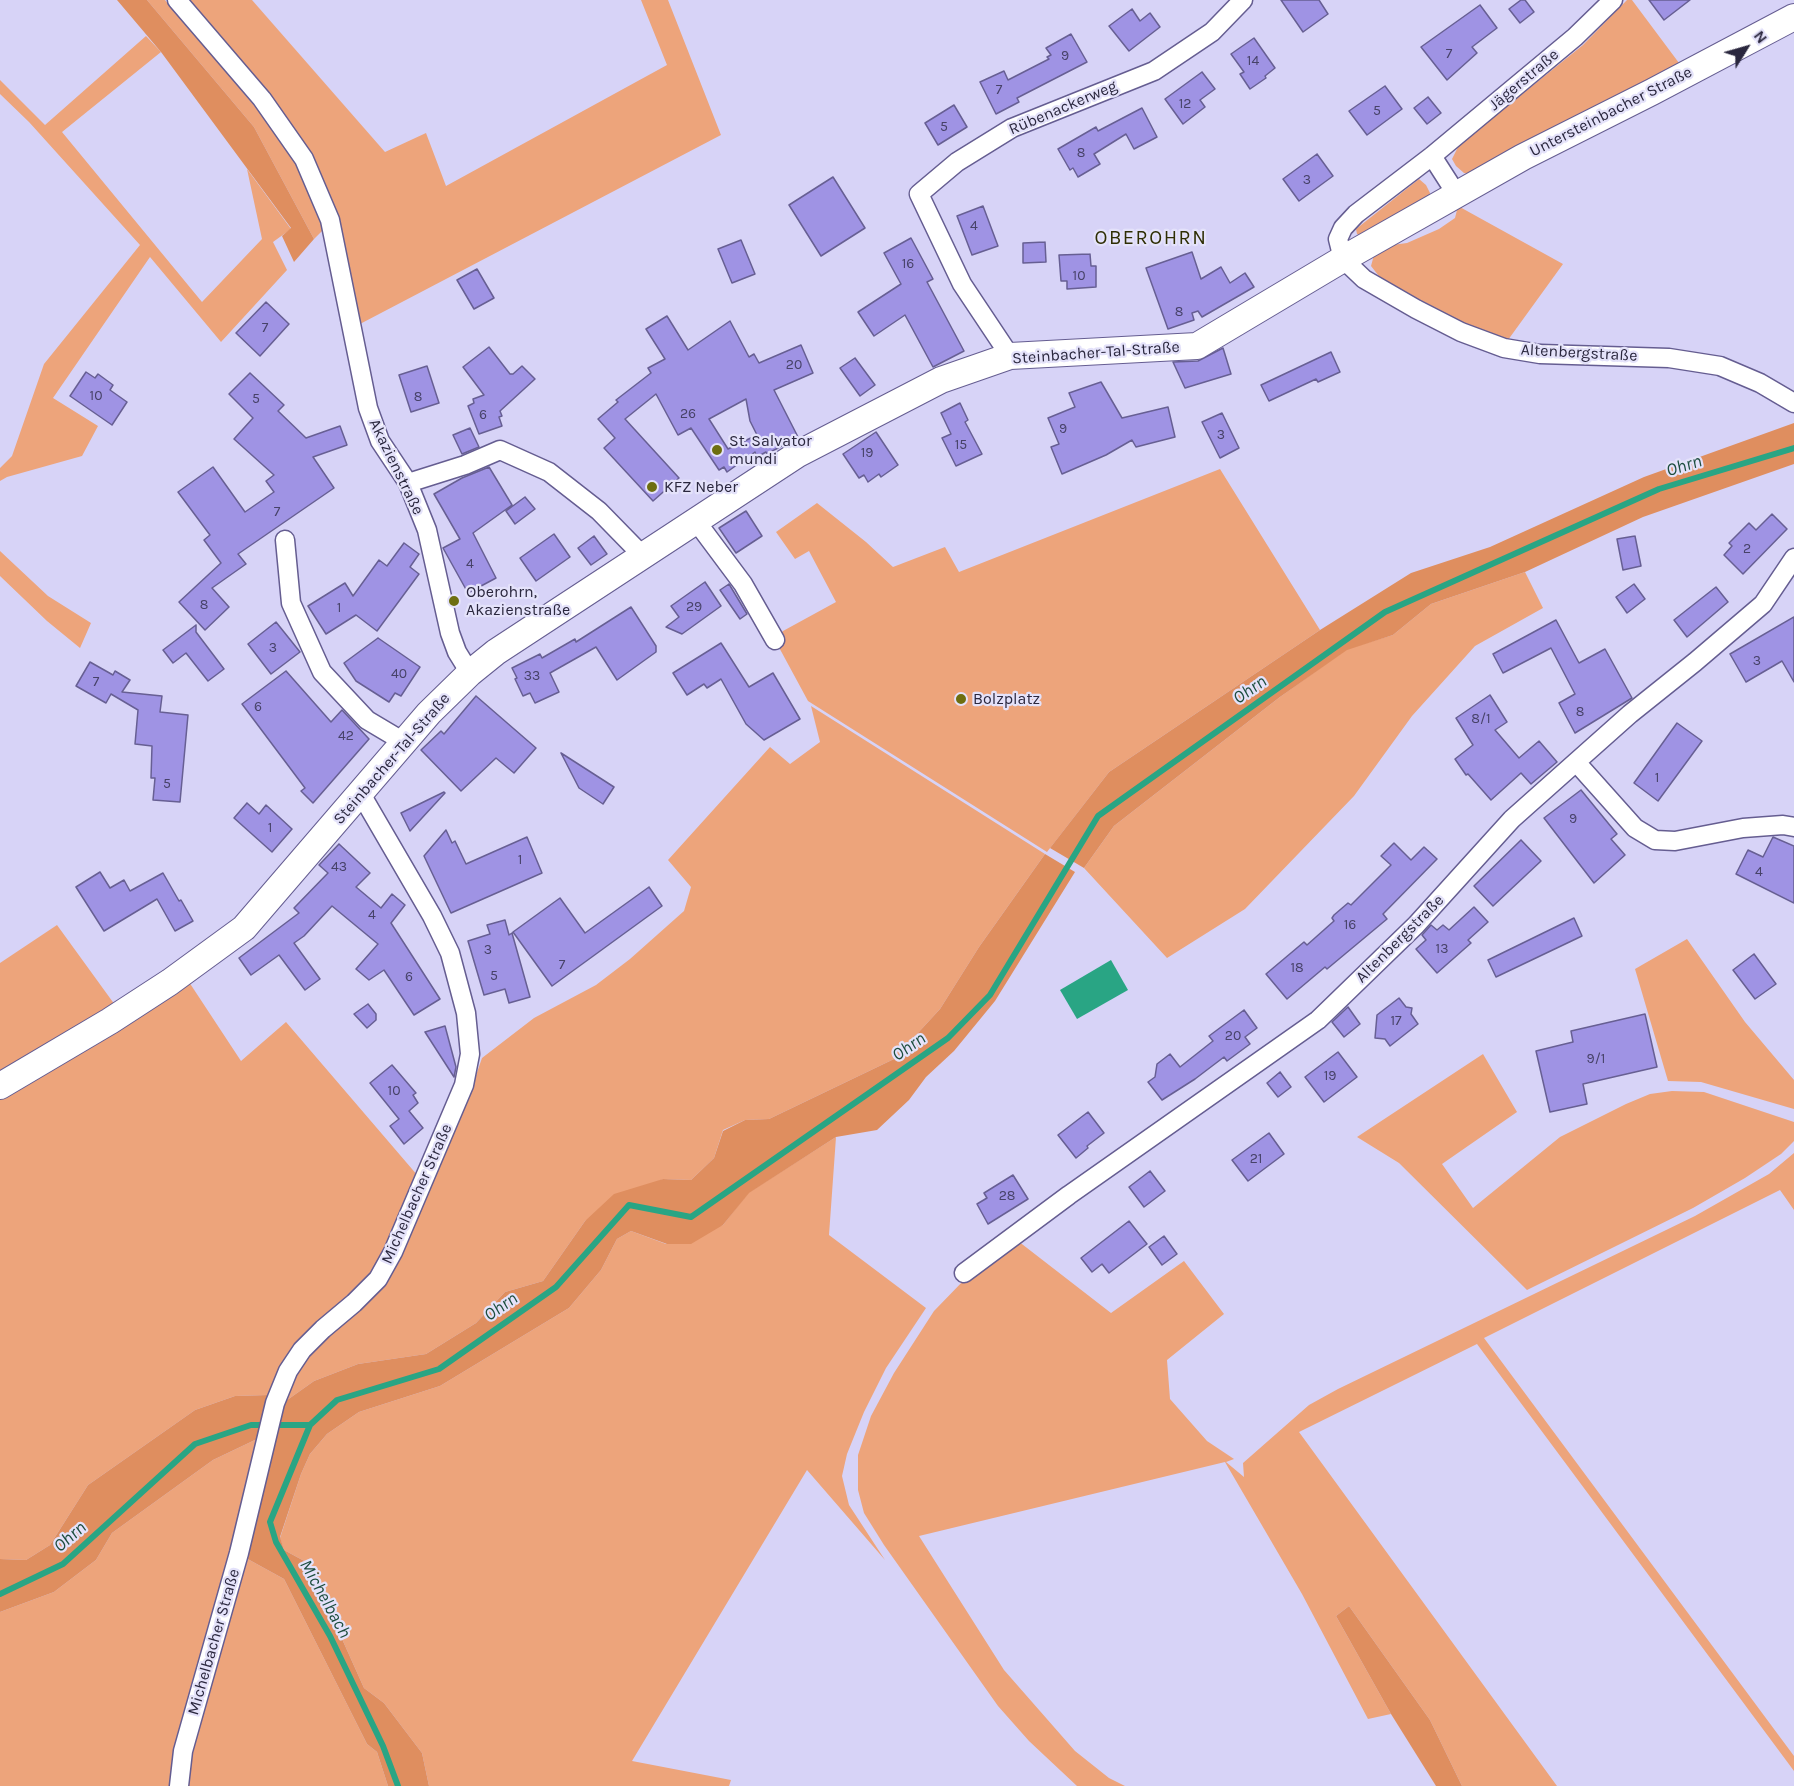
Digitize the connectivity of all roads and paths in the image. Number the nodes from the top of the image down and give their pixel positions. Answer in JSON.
{"nodes":[{"id":1,"x":177,"y":0,"type":"edge"},
{"id":2,"x":1243,"y":0,"type":"edge"},
{"id":3,"x":1613,"y":0,"type":"edge"},
{"id":4,"x":1794,"y":17,"type":"edge"},
{"id":5,"x":1432,"y":156,"type":"junction"},
{"id":6,"x":1523,"y":157,"type":"joint"},
{"id":7,"x":1457,"y":195,"type":"junction"},
{"id":8,"x":1343,"y":259,"type":"junction"},
{"id":9,"x":1011,"y":356,"type":"junction"},
{"id":10,"x":1794,"y":403,"type":"edge"},
{"id":11,"x":408,"y":483,"type":"junction"},
{"id":12,"x":696,"y":521,"type":"junction"},
{"id":13,"x":285,"y":540,"type":"dead end"},
{"id":14,"x":642,"y":555,"type":"junction"},
{"id":15,"x":1794,"y":558,"type":"edge"},
{"id":16,"x":775,"y":640,"type":"dead end"},
{"id":17,"x":470,"y":673,"type":"junction"},
{"id":18,"x":404,"y":742,"type":"junction"},
{"id":19,"x":1576,"y":762,"type":"junction"},
{"id":20,"x":361,"y":794,"type":"junction"},
{"id":21,"x":1794,"y":827,"type":"edge"},
{"id":22,"x":0,"y":1086,"type":"edge"},
{"id":23,"x":964,"y":1274,"type":"dead end"},
{"id":24,"x":179,"y":1786,"type":"edge"}],
"edges":[{"from":1,"to":11,"type":"street","name":"Akazienstraße"},
{"from":2,"to":9,"type":"street","name":"Rübenackerweg"},
{"from":3,"to":5,"type":"street","name":"Jägerstraße"},
{"from":4,"to":6,"type":"main road","name":"Untersteinbacher Straße"},
{"from":5,"to":7,"type":"street"},
{"from":5,"to":8,"type":"street","name":"Jägerstraße"},
{"from":6,"to":7,"type":"main road","name":"Steinbacher-Tal-Straße"},
{"from":7,"to":8,"type":"main road","name":"Steinbacher-Tal-Straße"},
{"from":8,"to":9,"type":"main road","name":"Steinbacher-Tal-Straße"},
{"from":8,"to":10,"type":"street","name":"Altenbergstraße"},
{"from":9,"to":12,"type":"main road","name":"Steinbacher-Tal-Straße"},
{"from":11,"to":14,"type":"street"},
{"from":11,"to":17,"type":"street","name":"Akazienstraße"},
{"from":12,"to":14,"type":"main road","name":"Steinbacher-Tal-Straße"},
{"from":12,"to":16,"type":"street"},
{"from":13,"to":18,"type":"street"},
{"from":14,"to":17,"type":"main road","name":"Steinbacher-Tal-Straße"},
{"from":15,"to":19,"type":"street","name":"Altenbergstraße"},
{"from":17,"to":18,"type":"main road","name":"Steinbacher-Tal-Straße"},
{"from":18,"to":20,"type":"main road","name":"Steinbacher-Tal-Straße"},
{"from":19,"to":21,"type":"street"},
{"from":19,"to":23,"type":"street","name":"Altenbergstraße"},
{"from":20,"to":22,"type":"main road","name":"Steinbacher-Tal-Straße"},
{"from":20,"to":24,"type":"street","name":"Michelbacher Straße"}]}
